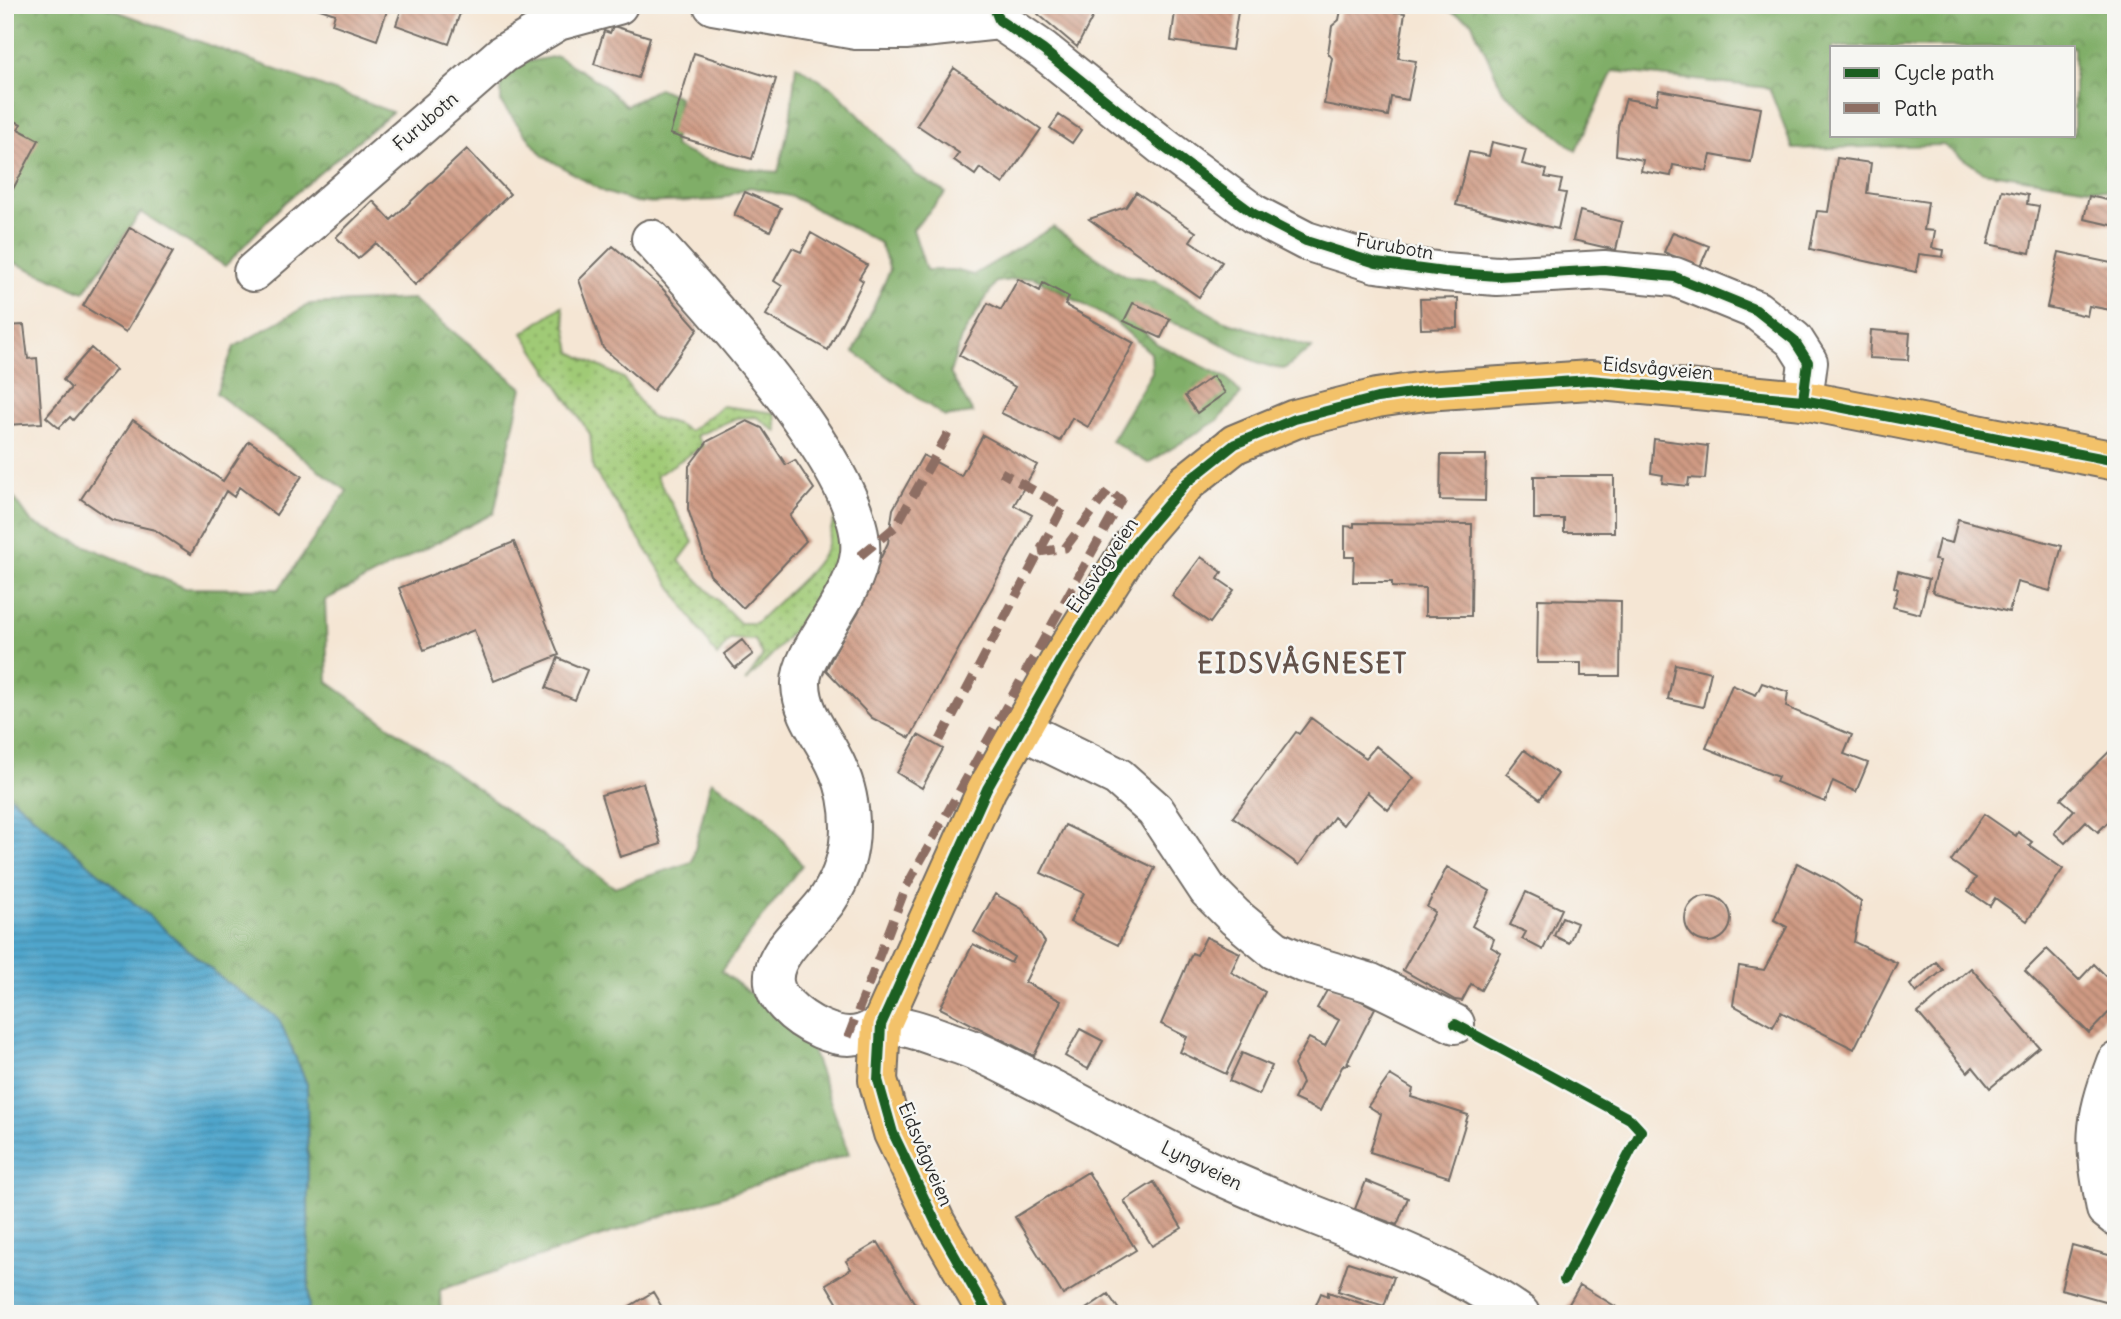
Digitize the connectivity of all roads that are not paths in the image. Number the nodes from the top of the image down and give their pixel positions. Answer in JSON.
{"nodes":[{"id":1,"x":618,"y":5,"type":"edge"},
{"id":2,"x":713,"y":5,"type":"edge"},
{"id":3,"x":996,"y":13,"type":"edge"},
{"id":4,"x":651,"y":239,"type":"dead end"},
{"id":5,"x":253,"y":272,"type":"dead end"},
{"id":6,"x":1803,"y":400,"type":"junction"},
{"id":7,"x":2116,"y":461,"type":"edge"},
{"id":8,"x":1020,"y":729,"type":"junction"},
{"id":9,"x":1455,"y":1024,"type":"dead end"},
{"id":10,"x":881,"y":1025,"type":"junction"},
{"id":11,"x":2116,"y":1062,"type":"edge"},
{"id":12,"x":2116,"y":1217,"type":"edge"},
{"id":13,"x":988,"y":1314,"type":"edge"},
{"id":14,"x":1520,"y":1314,"type":"edge"}],
"edges":[{"from":1,"to":5,"type":"street","name":"Furubotn"},
{"from":2,"to":3,"type":"street","name":"Furubotn"},
{"from":3,"to":6,"type":"street","name":"Furubotn"},
{"from":4,"to":10,"type":"street"},
{"from":6,"to":7,"type":"main road","name":"Eidsvågveien"},
{"from":6,"to":8,"type":"main road","name":"Eidsvågveien"},
{"from":8,"to":9,"type":"street"},
{"from":8,"to":10,"type":"main road","name":"Eidsvågveien"},
{"from":10,"to":13,"type":"main road","name":"Eidsvågveien"},
{"from":10,"to":14,"type":"street","name":"Lyngveien"},
{"from":11,"to":12,"type":"street"}]}
